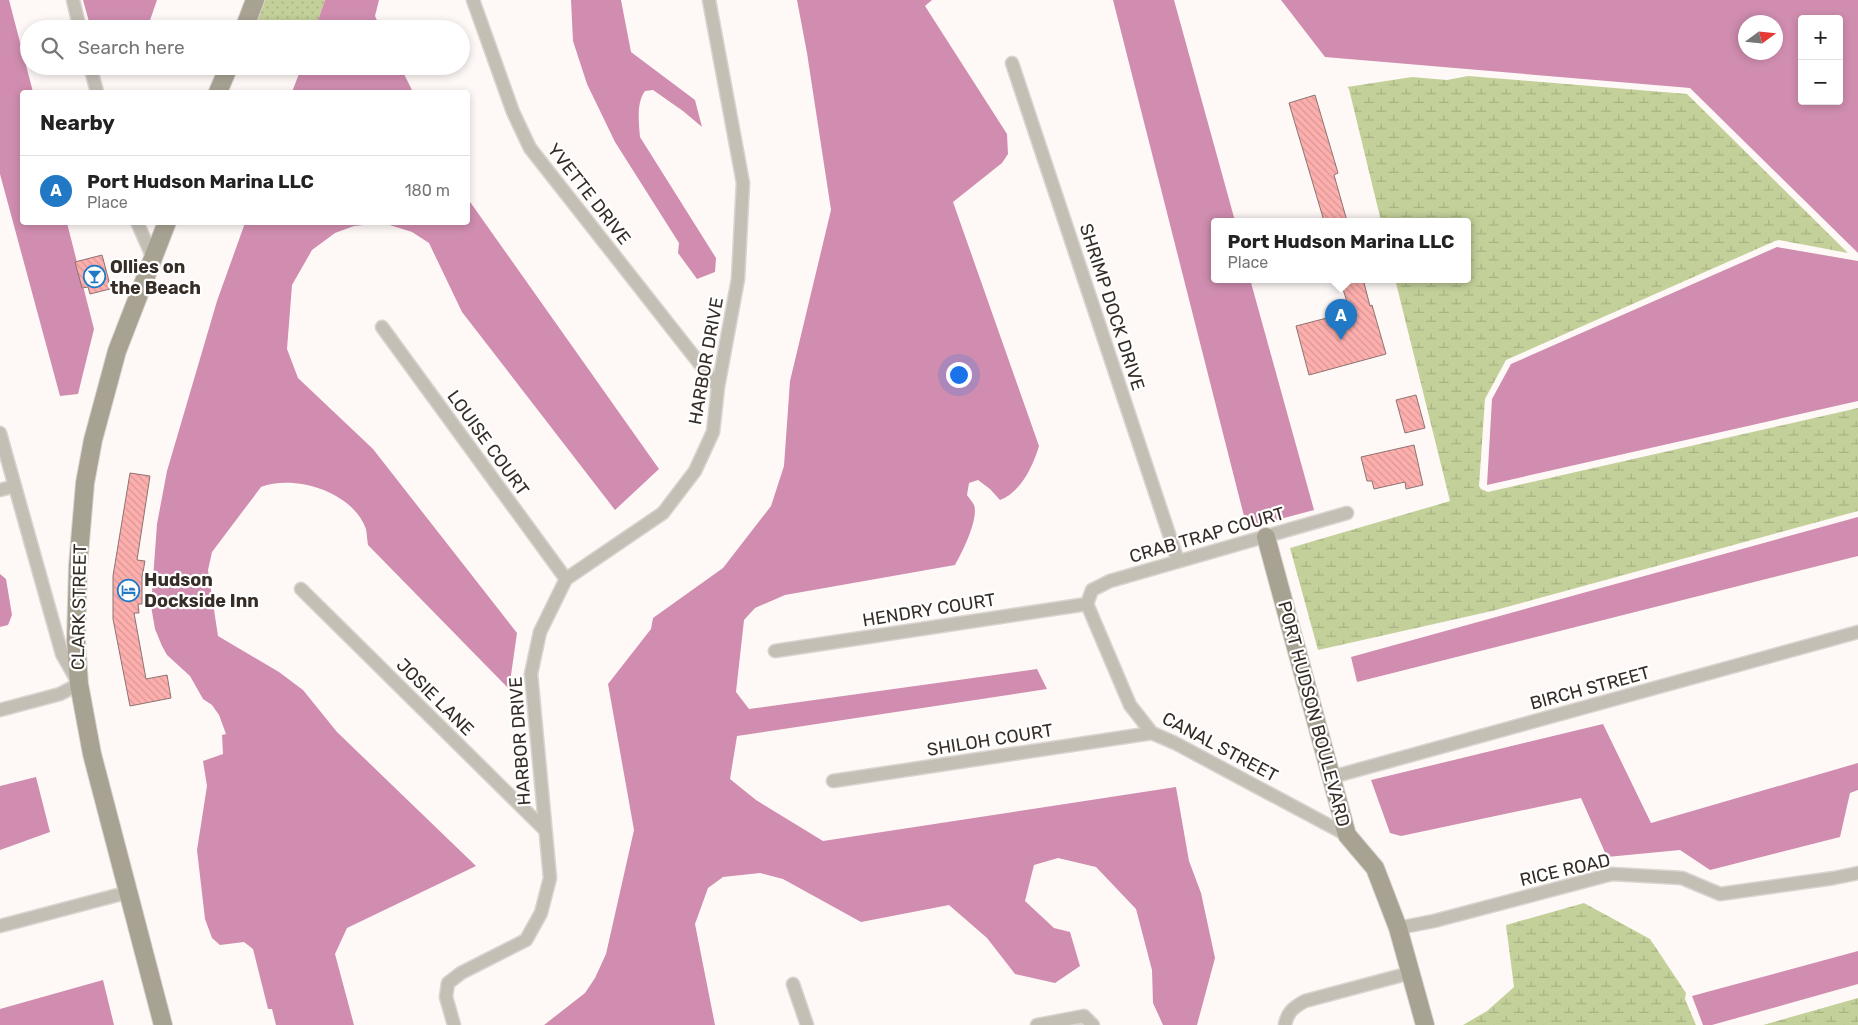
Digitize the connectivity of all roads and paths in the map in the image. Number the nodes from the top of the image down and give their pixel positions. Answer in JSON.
{"nodes":[{"id":1,"x":73,"y":0,"type":"edge"},
{"id":2,"x":255,"y":0,"type":"edge"},
{"id":3,"x":473,"y":0,"type":"edge"},
{"id":4,"x":709,"y":0,"type":"edge"},
{"id":5,"x":78,"y":20,"type":"edge"},
{"id":6,"x":247,"y":20,"type":"edge"},
{"id":7,"x":1012,"y":63,"type":"dead end"},
{"id":8,"x":93,"y":75,"type":"edge"},
{"id":9,"x":225,"y":75,"type":"edge"},
{"id":10,"x":97,"y":90,"type":"edge"},
{"id":11,"x":219,"y":90,"type":"edge"},
{"id":12,"x":138,"y":225,"type":"edge"},
{"id":13,"x":166,"y":225,"type":"edge"},
{"id":14,"x":153,"y":258,"type":"junction"},
{"id":15,"x":382,"y":327,"type":"dead end"},
{"id":16,"x":718,"y":387,"type":"junction"},
{"id":17,"x":0,"y":433,"type":"edge"},
{"id":18,"x":15,"y":486,"type":"junction"},
{"id":19,"x":0,"y":490,"type":"edge"},
{"id":20,"x":1347,"y":513,"type":"dead end"},
{"id":21,"x":1266,"y":537,"type":"junction"},
{"id":22,"x":1178,"y":561,"type":"junction"},
{"id":23,"x":566,"y":579,"type":"junction"},
{"id":24,"x":301,"y":589,"type":"dead end"},
{"id":25,"x":1087,"y":604,"type":"junction"},
{"id":26,"x":1858,"y":632,"type":"edge"},
{"id":27,"x":776,"y":651,"type":"dead end"},
{"id":28,"x":79,"y":684,"type":"junction"},
{"id":29,"x":0,"y":710,"type":"edge"},
{"id":30,"x":1152,"y":733,"type":"junction"},
{"id":31,"x":1332,"y":777,"type":"junction"},
{"id":32,"x":833,"y":781,"type":"dead end"},
{"id":33,"x":544,"y":829,"type":"junction"},
{"id":34,"x":1347,"y":835,"type":"junction"},
{"id":35,"x":1858,"y":873,"type":"edge"},
{"id":36,"x":129,"y":892,"type":"junction"},
{"id":37,"x":0,"y":926,"type":"edge"},
{"id":38,"x":1398,"y":928,"type":"junction"},
{"id":39,"x":1410,"y":972,"type":"junction"},
{"id":40,"x":794,"y":984,"type":"dead end"},
{"id":41,"x":1088,"y":1021,"type":"edge"},
{"id":42,"x":164,"y":1025,"type":"edge"},
{"id":43,"x":454,"y":1025,"type":"edge"},
{"id":44,"x":807,"y":1025,"type":"edge"},
{"id":45,"x":1037,"y":1025,"type":"edge"},
{"id":46,"x":1285,"y":1025,"type":"edge"},
{"id":47,"x":1425,"y":1025,"type":"edge"}],
"edges":[{"from":1,"to":5,"type":"street"},
{"from":2,"to":6,"type":"street"},
{"from":3,"to":16,"type":"street","name":"YVETTE DRIVE"},
{"from":4,"to":16,"type":"street","name":"HARBOR DRIVE"},
{"from":7,"to":22,"type":"street","name":"SHRIMP DOCK DRIVE"},
{"from":8,"to":10,"type":"street"},
{"from":9,"to":11,"type":"street"},
{"from":12,"to":14,"type":"street"},
{"from":13,"to":14,"type":"street","name":"CLARK STREET"},
{"from":14,"to":28,"type":"street","name":"CLARK STREET"},
{"from":15,"to":23,"type":"street","name":"LOUISE COURT"},
{"from":16,"to":23,"type":"street","name":"HARBOR DRIVE"},
{"from":17,"to":18,"type":"street"},
{"from":18,"to":19,"type":"street"},
{"from":18,"to":28,"type":"street"},
{"from":20,"to":21,"type":"street","name":"CRAB TRAP COURT"},
{"from":21,"to":22,"type":"street","name":"CRAB TRAP COURT"},
{"from":21,"to":31,"type":"street","name":"PORT HUDSON BOULEVARD"},
{"from":22,"to":25,"type":"street","name":"CRAB TRAP COURT"},
{"from":23,"to":33,"type":"street","name":"HARBOR DRIVE"},
{"from":24,"to":33,"type":"street","name":"JOSIE LANE"},
{"from":25,"to":27,"type":"street","name":"HENDRY COURT"},
{"from":25,"to":30,"type":"street","name":"CANAL STREET"},
{"from":26,"to":31,"type":"street","name":"BIRCH STREET"},
{"from":28,"to":29,"type":"street"},
{"from":28,"to":36,"type":"street","name":"CLARK STREET"},
{"from":30,"to":32,"type":"street","name":"SHILOH COURT"},
{"from":30,"to":34,"type":"street","name":"CANAL STREET"},
{"from":31,"to":34,"type":"street","name":"PORT HUDSON BOULEVARD"},
{"from":33,"to":43,"type":"street","name":"HARBOR DRIVE"},
{"from":34,"to":38,"type":"street","name":"PORT HUDSON BOULEVARD"},
{"from":35,"to":38,"type":"street","name":"RICE ROAD"},
{"from":36,"to":37,"type":"street"},
{"from":36,"to":42,"type":"street","name":"CLARK STREET"},
{"from":38,"to":39,"type":"street","name":"PORT HUDSON BOULEVARD"},
{"from":39,"to":46,"type":"street"},
{"from":39,"to":47,"type":"street","name":"PORT HUDSON BOULEVARD"},
{"from":40,"to":44,"type":"street"},
{"from":41,"to":45,"type":"street"}]}
